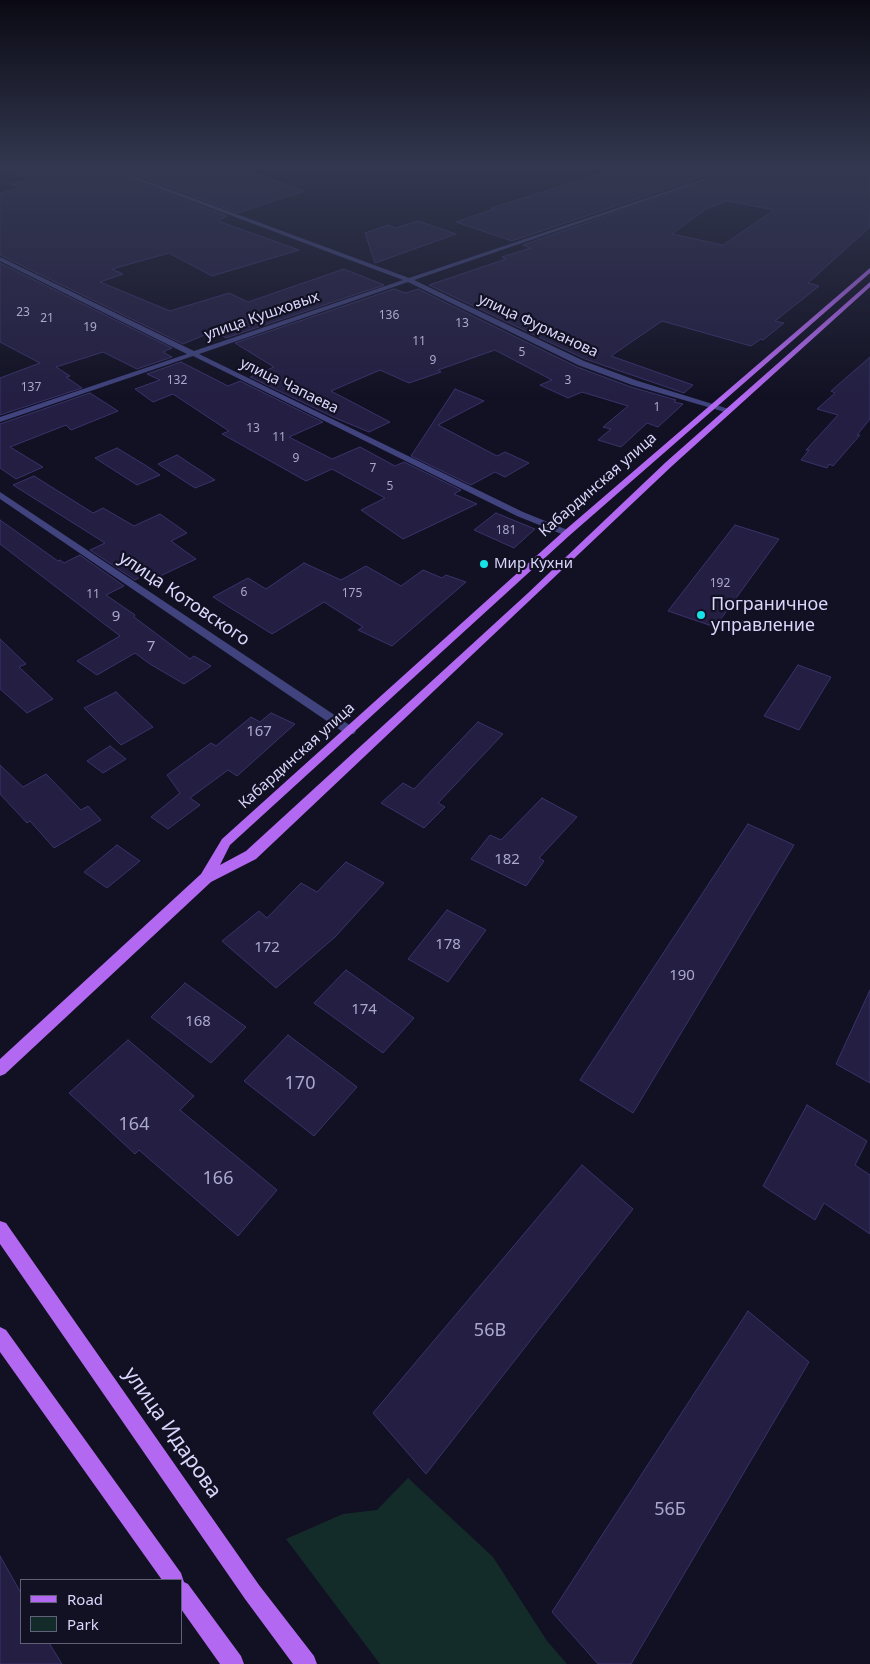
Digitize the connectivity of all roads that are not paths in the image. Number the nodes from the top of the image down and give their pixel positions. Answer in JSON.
{"nodes":[{"id":1,"x":310,"y":244,"type":"edge"},
{"id":2,"x":515,"y":244,"type":"edge"},
{"id":3,"x":0,"y":259,"type":"edge"},
{"id":4,"x":868,"y":273,"type":"edge"},
{"id":5,"x":408,"y":280,"type":"junction"},
{"id":6,"x":870,"y":284,"type":"edge"},
{"id":7,"x":192,"y":355,"type":"junction"},
{"id":8,"x":713,"y":406,"type":"junction"},
{"id":9,"x":728,"y":410,"type":"junction"},
{"id":10,"x":0,"y":420,"type":"edge"},
{"id":11,"x":0,"y":495,"type":"edge"},
{"id":12,"x":567,"y":533,"type":"junction"},
{"id":13,"x":350,"y":731,"type":"junction"},
{"id":14,"x":206,"y":878,"type":"junction"},
{"id":15,"x":0,"y":1069,"type":"edge"},
{"id":16,"x":0,"y":1228,"type":"edge"},
{"id":17,"x":0,"y":1336,"type":"edge"},
{"id":18,"x":173,"y":1579,"type":"edge"},
{"id":19,"x":182,"y":1592,"type":"edge"},
{"id":20,"x":234,"y":1664,"type":"edge"},
{"id":21,"x":306,"y":1664,"type":"edge"}],
"edges":[{"from":1,"to":5,"type":"street","name":"улица Фурманова"},
{"from":2,"to":5,"type":"street","name":"улица Кушховых"},
{"from":3,"to":7,"type":"street","name":"улица Чапаева"},
{"from":4,"to":8,"type":"main road","name":"Кабардинская улица"},
{"from":5,"to":7,"type":"street","name":"улица Кушховых"},
{"from":5,"to":8,"type":"street","name":"улица Фурманова"},
{"from":6,"to":9,"type":"main road","name":"Кабардинская улица"},
{"from":7,"to":10,"type":"street","name":"улица Кушховых"},
{"from":7,"to":12,"type":"street","name":"улица Чапаева"},
{"from":8,"to":9,"type":"street","name":"улица Фурманова"},
{"from":8,"to":12,"type":"main road","name":"Кабардинская улица"},
{"from":9,"to":14,"type":"main road","name":"Кабардинская улица"},
{"from":11,"to":13,"type":"street","name":"улица Котовского"},
{"from":12,"to":13,"type":"main road","name":"Кабардинская улица"},
{"from":13,"to":14,"type":"main road","name":"Кабардинская улица"},
{"from":14,"to":15,"type":"main road","name":"Кабардинская улица"},
{"from":16,"to":21,"type":"main road","name":"улица Идарова"},
{"from":17,"to":18,"type":"main road"},
{"from":19,"to":20,"type":"main road"}]}
